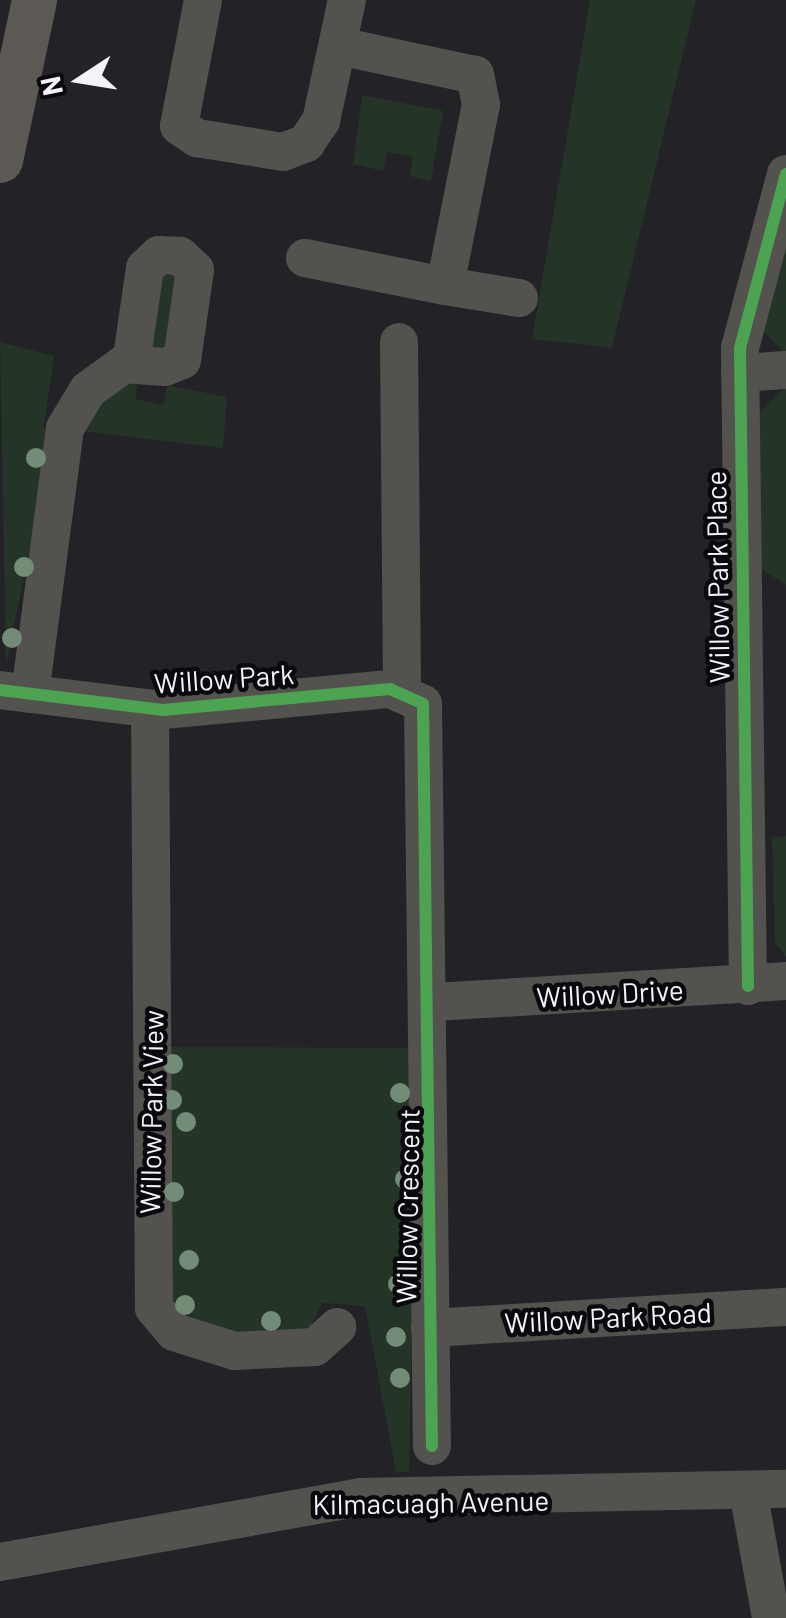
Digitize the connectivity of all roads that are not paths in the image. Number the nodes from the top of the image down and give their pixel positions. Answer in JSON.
{"nodes":[{"id":1,"x":34,"y":0,"type":"edge"},
{"id":2,"x":203,"y":0,"type":"edge"},
{"id":3,"x":347,"y":0,"type":"edge"},
{"id":4,"x":338,"y":46,"type":"junction"},
{"id":5,"x":0,"y":160,"type":"edge"},
{"id":6,"x":786,"y":174,"type":"edge"},
{"id":7,"x":305,"y":258,"type":"dead end"},
{"id":8,"x":445,"y":286,"type":"junction"},
{"id":9,"x":519,"y":298,"type":"dead end"},
{"id":10,"x":399,"y":342,"type":"dead end"},
{"id":11,"x":130,"y":364,"type":"dead end"},
{"id":12,"x":786,"y":370,"type":"edge"},
{"id":13,"x":740,"y":373,"type":"junction"},
{"id":14,"x":8,"y":691,"type":"edge"},
{"id":15,"x":396,"y":691,"type":"junction"},
{"id":16,"x":150,"y":709,"type":"junction"},
{"id":17,"x":786,"y":980,"type":"edge"},
{"id":18,"x":748,"y":986,"type":"junction"},
{"id":19,"x":434,"y":1002,"type":"junction"},
{"id":20,"x":786,"y":1306,"type":"edge"},
{"id":21,"x":337,"y":1328,"type":"dead end"},
{"id":22,"x":430,"y":1328,"type":"junction"},
{"id":23,"x":432,"y":1446,"type":"dead end"},
{"id":24,"x":786,"y":1489,"type":"edge"},
{"id":25,"x":748,"y":1491,"type":"junction"},
{"id":26,"x":0,"y":1562,"type":"edge"},
{"id":27,"x":771,"y":1618,"type":"edge"}],
"edges":[{"from":1,"to":5,"type":"main road"},
{"from":2,"to":4,"type":"street"},
{"from":3,"to":4,"type":"street"},
{"from":4,"to":8,"type":"street"},
{"from":6,"to":13,"type":"street","name":"Willow Park Place"},
{"from":7,"to":8,"type":"street"},
{"from":8,"to":9,"type":"street"},
{"from":10,"to":15,"type":"street"},
{"from":11,"to":14,"type":"street"},
{"from":12,"to":13,"type":"street"},
{"from":13,"to":18,"type":"street","name":"Willow Park Place"},
{"from":14,"to":16,"type":"street","name":"Willow Park"},
{"from":15,"to":16,"type":"street","name":"Willow Park"},
{"from":15,"to":19,"type":"street","name":"Willow Crescent"},
{"from":16,"to":21,"type":"street","name":"Willow Park View"},
{"from":17,"to":18,"type":"street","name":"Willow Drive"},
{"from":18,"to":19,"type":"street","name":"Willow Drive"},
{"from":19,"to":22,"type":"street","name":"Willow Crescent"},
{"from":20,"to":22,"type":"street","name":"Willow Park Road"},
{"from":22,"to":23,"type":"street","name":"Willow Crescent"},
{"from":24,"to":25,"type":"street","name":"Kilmacuagh Avenue"},
{"from":25,"to":26,"type":"street","name":"Kilmacuagh Avenue"},
{"from":25,"to":27,"type":"street"}]}
